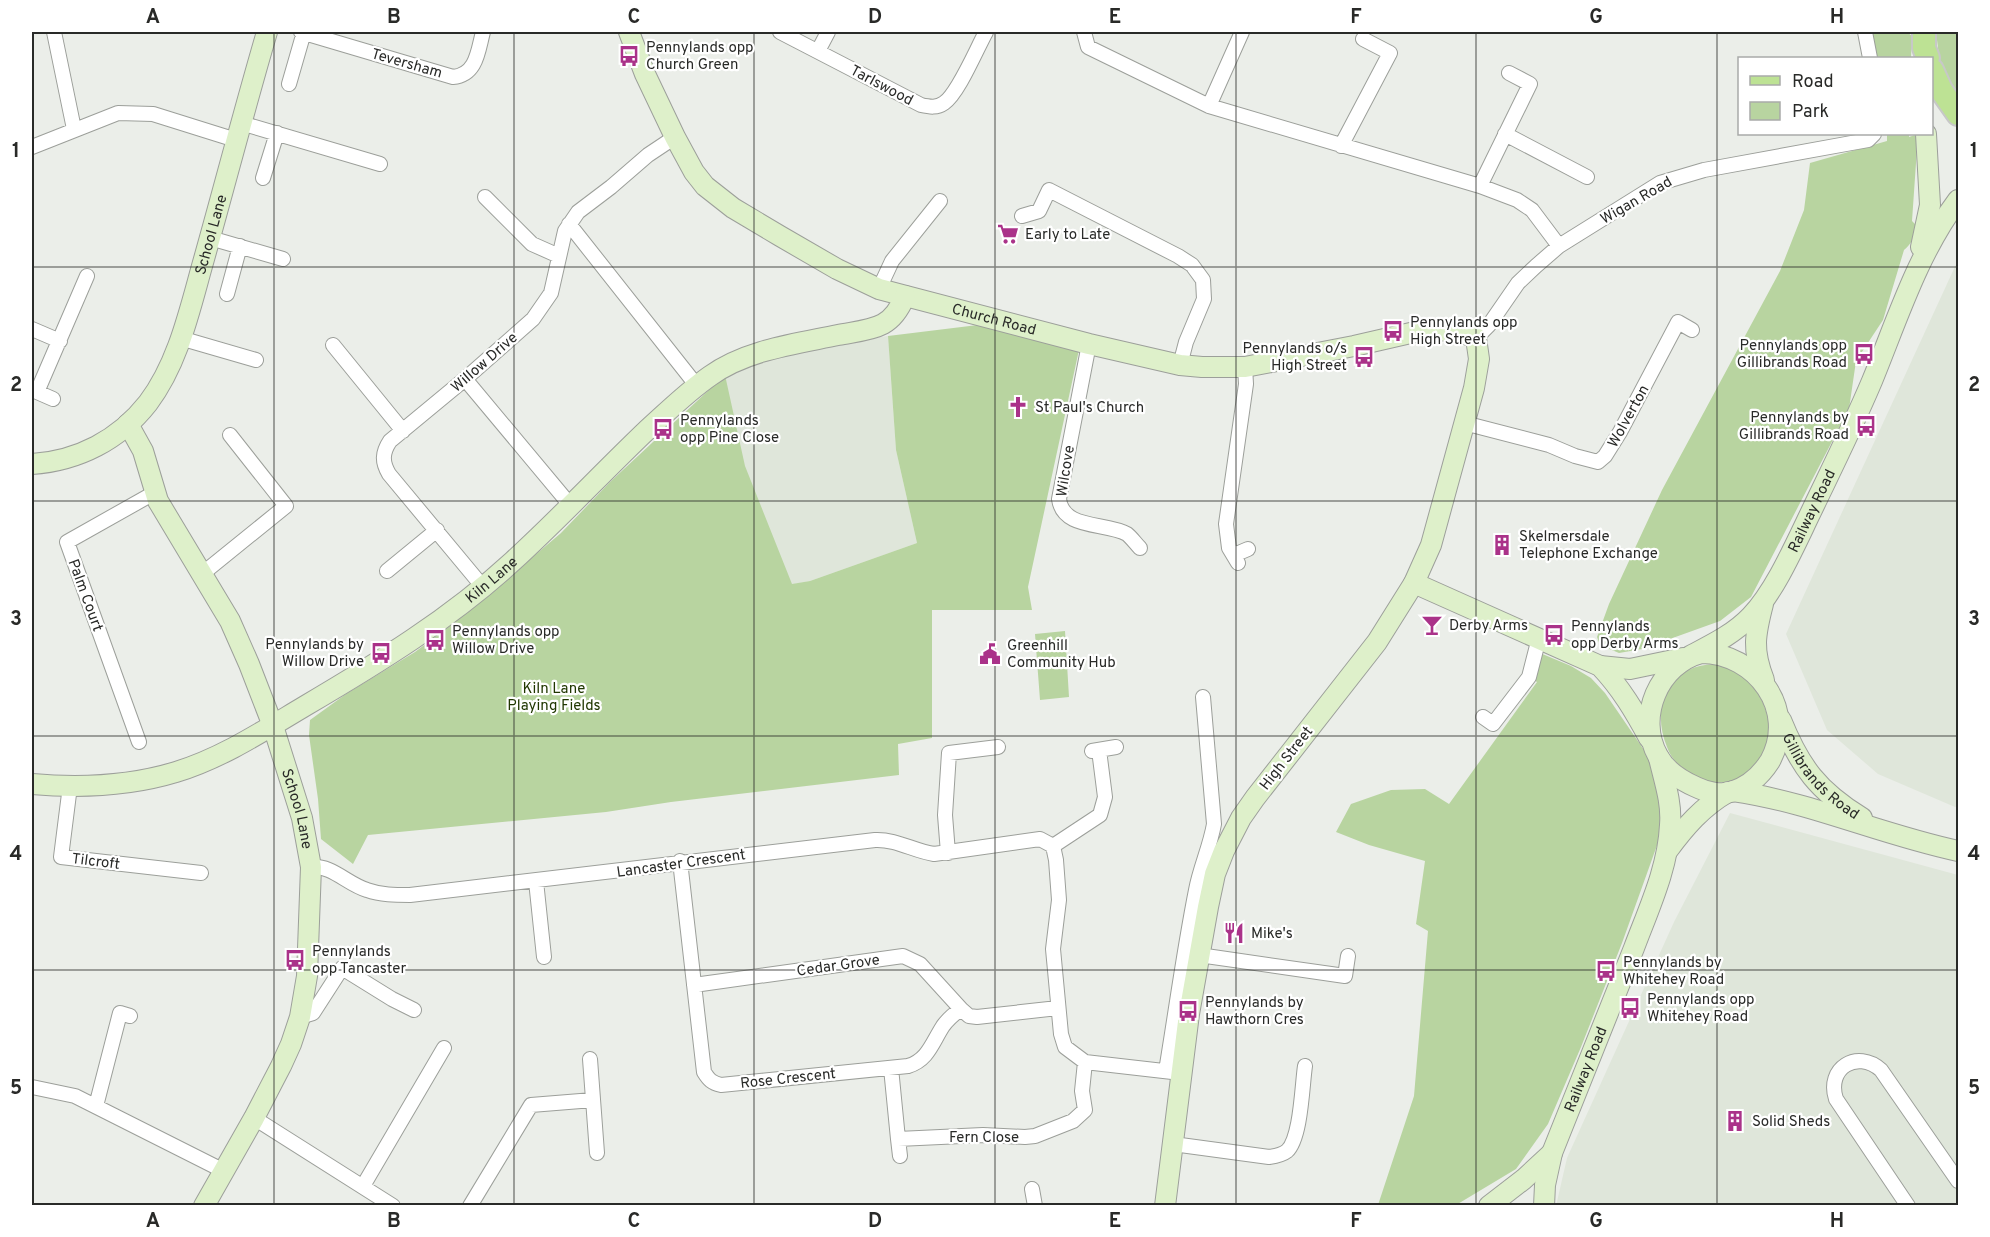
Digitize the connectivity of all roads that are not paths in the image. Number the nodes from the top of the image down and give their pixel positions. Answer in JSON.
{"nodes":[{"id":1,"x":54,"y":32,"type":"edge"},
{"id":2,"x":267,"y":32,"type":"edge"},
{"id":3,"x":302,"y":32,"type":"edge"},
{"id":4,"x":483,"y":32,"type":"edge"},
{"id":5,"x":629,"y":32,"type":"edge"},
{"id":6,"x":780,"y":32,"type":"edge"},
{"id":7,"x":828,"y":32,"type":"edge"},
{"id":8,"x":986,"y":32,"type":"edge"},
{"id":9,"x":1084,"y":32,"type":"edge"},
{"id":10,"x":1242,"y":32,"type":"edge"},
{"id":11,"x":1865,"y":32,"type":"edge"},
{"id":12,"x":1362,"y":39,"type":"dead end"},
{"id":13,"x":818,"y":51,"type":"junction"},
{"id":14,"x":1870,"y":57,"type":"edge"},
{"id":15,"x":1933,"y":72,"type":"edge"},
{"id":16,"x":1509,"y":73,"type":"dead end"},
{"id":17,"x":289,"y":84,"type":"dead end"},
{"id":18,"x":1209,"y":106,"type":"junction"},
{"id":19,"x":1959,"y":114,"type":"edge"},
{"id":20,"x":74,"y":129,"type":"junction"},
{"id":21,"x":238,"y":132,"type":"junction"},
{"id":22,"x":277,"y":134,"type":"junction"},
{"id":23,"x":1506,"y":134,"type":"junction"},
{"id":24,"x":1873,"y":135,"type":"edge"},
{"id":25,"x":1926,"y":135,"type":"edge"},
{"id":26,"x":675,"y":137,"type":"junction"},
{"id":27,"x":1341,"y":146,"type":"junction"},
{"id":28,"x":32,"y":147,"type":"edge"},
{"id":29,"x":380,"y":164,"type":"dead end"},
{"id":30,"x":1587,"y":177,"type":"dead end"},
{"id":31,"x":263,"y":178,"type":"dead end"},
{"id":32,"x":1480,"y":186,"type":"junction"},
{"id":33,"x":485,"y":197,"type":"dead end"},
{"id":34,"x":1959,"y":200,"type":"edge"},
{"id":35,"x":940,"y":201,"type":"dead end"},
{"id":36,"x":1022,"y":216,"type":"dead end"},
{"id":37,"x":569,"y":224,"type":"junction"},
{"id":38,"x":210,"y":238,"type":"junction"},
{"id":39,"x":240,"y":246,"type":"junction"},
{"id":40,"x":1559,"y":246,"type":"junction"},
{"id":41,"x":559,"y":256,"type":"junction"},
{"id":42,"x":283,"y":259,"type":"dead end"},
{"id":43,"x":87,"y":276,"type":"dead end"},
{"id":44,"x":1911,"y":285,"type":"junction"},
{"id":45,"x":879,"y":289,"type":"junction"},
{"id":46,"x":227,"y":294,"type":"dead end"},
{"id":47,"x":905,"y":296,"type":"junction"},
{"id":48,"x":32,"y":329,"type":"edge"},
{"id":49,"x":1692,"y":330,"type":"dead end"},
{"id":50,"x":180,"y":338,"type":"junction"},
{"id":51,"x":1476,"y":338,"type":"junction"},
{"id":52,"x":60,"y":341,"type":"junction"},
{"id":53,"x":1089,"y":344,"type":"junction"},
{"id":54,"x":333,"y":345,"type":"dead end"},
{"id":55,"x":256,"y":360,"type":"dead end"},
{"id":56,"x":1180,"y":365,"type":"junction"},
{"id":57,"x":1245,"y":367,"type":"junction"},
{"id":58,"x":465,"y":379,"type":"junction"},
{"id":59,"x":697,"y":386,"type":"junction"},
{"id":60,"x":53,"y":399,"type":"dead end"},
{"id":61,"x":1464,"y":423,"type":"junction"},
{"id":62,"x":128,"y":424,"type":"junction"},
{"id":63,"x":403,"y":431,"type":"junction"},
{"id":64,"x":230,"y":435,"type":"dead end"},
{"id":65,"x":32,"y":464,"type":"edge"},
{"id":66,"x":154,"y":493,"type":"junction"},
{"id":67,"x":571,"y":506,"type":"junction"},
{"id":68,"x":437,"y":530,"type":"junction"},
{"id":69,"x":1140,"y":548,"type":"dead end"},
{"id":70,"x":1248,"y":549,"type":"dead end"},
{"id":71,"x":387,"y":571,"type":"dead end"},
{"id":72,"x":202,"y":574,"type":"junction"},
{"id":73,"x":1414,"y":583,"type":"junction"},
{"id":74,"x":483,"y":587,"type":"junction"},
{"id":75,"x":1764,"y":602,"type":"junction"},
{"id":76,"x":1539,"y":638,"type":"junction"},
{"id":77,"x":1688,"y":657,"type":"junction"},
{"id":78,"x":1598,"y":666,"type":"junction"},
{"id":79,"x":1766,"y":685,"type":"junction"},
{"id":80,"x":1203,"y":697,"type":"dead end"},
{"id":81,"x":1778,"y":712,"type":"junction"},
{"id":82,"x":1483,"y":717,"type":"dead end"},
{"id":83,"x":273,"y":726,"type":"junction"},
{"id":84,"x":139,"y":742,"type":"dead end"},
{"id":85,"x":998,"y":747,"type":"dead end"},
{"id":86,"x":1116,"y":747,"type":"dead end"},
{"id":87,"x":1657,"y":754,"type":"junction"},
{"id":88,"x":32,"y":784,"type":"edge"},
{"id":89,"x":70,"y":786,"type":"junction"},
{"id":90,"x":1731,"y":792,"type":"junction"},
{"id":91,"x":1879,"y":829,"type":"junction"},
{"id":92,"x":1053,"y":846,"type":"junction"},
{"id":93,"x":1668,"y":850,"type":"junction"},
{"id":94,"x":1959,"y":851,"type":"edge"},
{"id":95,"x":948,"y":853,"type":"junction"},
{"id":96,"x":680,"y":861,"type":"junction"},
{"id":97,"x":311,"y":867,"type":"junction"},
{"id":98,"x":201,"y":873,"type":"dead end"},
{"id":99,"x":536,"y":881,"type":"junction"},
{"id":100,"x":1199,"y":955,"type":"junction"},
{"id":101,"x":1348,"y":956,"type":"dead end"},
{"id":102,"x":544,"y":957,"type":"dead end"},
{"id":103,"x":694,"y":985,"type":"junction"},
{"id":104,"x":1058,"y":1008,"type":"junction"},
{"id":105,"x":961,"y":1009,"type":"junction"},
{"id":106,"x":414,"y":1010,"type":"dead end"},
{"id":107,"x":130,"y":1016,"type":"dead end"},
{"id":108,"x":300,"y":1017,"type":"junction"},
{"id":109,"x":444,"y":1048,"type":"dead end"},
{"id":110,"x":590,"y":1059,"type":"dead end"},
{"id":111,"x":1085,"y":1062,"type":"junction"},
{"id":112,"x":1305,"y":1066,"type":"dead end"},
{"id":113,"x":891,"y":1068,"type":"junction"},
{"id":114,"x":1174,"y":1072,"type":"junction"},
{"id":115,"x":32,"y":1087,"type":"edge"},
{"id":116,"x":593,"y":1100,"type":"junction"},
{"id":117,"x":96,"y":1106,"type":"junction"},
{"id":118,"x":254,"y":1118,"type":"junction"},
{"id":119,"x":898,"y":1139,"type":"junction"},
{"id":120,"x":1173,"y":1144,"type":"junction"},
{"id":121,"x":597,"y":1153,"type":"dead end"},
{"id":122,"x":1552,"y":1153,"type":"junction"},
{"id":123,"x":900,"y":1156,"type":"dead end"},
{"id":124,"x":224,"y":1171,"type":"junction"},
{"id":125,"x":1959,"y":1181,"type":"edge"},
{"id":126,"x":363,"y":1186,"type":"junction"},
{"id":127,"x":1032,"y":1189,"type":"dead end"},
{"id":128,"x":204,"y":1206,"type":"edge"},
{"id":129,"x":393,"y":1206,"type":"edge"},
{"id":130,"x":470,"y":1206,"type":"edge"},
{"id":131,"x":1035,"y":1206,"type":"edge"},
{"id":132,"x":1165,"y":1206,"type":"edge"},
{"id":133,"x":1489,"y":1206,"type":"edge"},
{"id":134,"x":1544,"y":1206,"type":"edge"},
{"id":135,"x":1908,"y":1206,"type":"edge"}],
"edges":[{"from":1,"to":20,"type":"street"},
{"from":2,"to":21,"type":"street","name":"School Lane"},
{"from":3,"to":4,"type":"street","name":"Teversham"},
{"from":3,"to":17,"type":"street","name":"Teversham"},
{"from":5,"to":26,"type":"street","name":"Church Road"},
{"from":6,"to":13,"type":"street","name":"Tarlswood"},
{"from":7,"to":13,"type":"street"},
{"from":8,"to":13,"type":"street","name":"Tarlswood"},
{"from":9,"to":18,"type":"street"},
{"from":10,"to":18,"type":"street"},
{"from":11,"to":14,"type":"street"},
{"from":12,"to":27,"type":"street"},
{"from":15,"to":19,"type":"main road"},
{"from":16,"to":23,"type":"street"},
{"from":18,"to":27,"type":"street"},
{"from":20,"to":21,"type":"street"},
{"from":20,"to":28,"type":"street"},
{"from":21,"to":22,"type":"street"},
{"from":21,"to":38,"type":"street","name":"School Lane"},
{"from":22,"to":29,"type":"street"},
{"from":22,"to":31,"type":"street"},
{"from":23,"to":30,"type":"street"},
{"from":23,"to":32,"type":"street"},
{"from":24,"to":40,"type":"street","name":"Wigan Road"},
{"from":25,"to":44,"type":"street","name":"Railway Road"},
{"from":26,"to":37,"type":"street","name":"Willow Drive"},
{"from":26,"to":45,"type":"street","name":"Church Road"},
{"from":27,"to":32,"type":"street"},
{"from":32,"to":40,"type":"street"},
{"from":33,"to":41,"type":"street"},
{"from":34,"to":44,"type":"street","name":"Railway Road"},
{"from":35,"to":45,"type":"street"},
{"from":36,"to":56,"type":"street"},
{"from":37,"to":41,"type":"street","name":"Willow Drive"},
{"from":37,"to":59,"type":"street"},
{"from":38,"to":39,"type":"street"},
{"from":38,"to":50,"type":"street","name":"School Lane"},
{"from":39,"to":42,"type":"street"},
{"from":39,"to":46,"type":"street"},
{"from":40,"to":51,"type":"street","name":"Wigan Road"},
{"from":41,"to":58,"type":"street","name":"Willow Drive"},
{"from":43,"to":52,"type":"street"},
{"from":44,"to":75,"type":"street","name":"Railway Road"},
{"from":45,"to":47,"type":"street","name":"Church Road"},
{"from":47,"to":53,"type":"street","name":"Church Road"},
{"from":47,"to":59,"type":"street","name":"Kiln Lane"},
{"from":48,"to":52,"type":"street"},
{"from":49,"to":61,"type":"street","name":"Wolverton"},
{"from":50,"to":55,"type":"street"},
{"from":50,"to":62,"type":"street","name":"School Lane"},
{"from":51,"to":57,"type":"street","name":"Church Road"},
{"from":51,"to":61,"type":"street","name":"High Street"},
{"from":52,"to":60,"type":"street"},
{"from":53,"to":56,"type":"street","name":"Church Road"},
{"from":53,"to":69,"type":"street","name":"Wilcove"},
{"from":54,"to":63,"type":"street"},
{"from":56,"to":57,"type":"street","name":"Church Road"},
{"from":57,"to":70,"type":"street"},
{"from":58,"to":63,"type":"street","name":"Willow Drive"},
{"from":58,"to":67,"type":"street"},
{"from":59,"to":67,"type":"street","name":"Kiln Lane"},
{"from":61,"to":73,"type":"street","name":"High Street"},
{"from":62,"to":65,"type":"street","name":"School Lane"},
{"from":62,"to":66,"type":"street","name":"School Lane"},
{"from":63,"to":68,"type":"street","name":"Willow Drive"},
{"from":64,"to":72,"type":"street"},
{"from":66,"to":72,"type":"street","name":"School Lane"},
{"from":66,"to":84,"type":"street","name":"Palm Court"},
{"from":67,"to":74,"type":"street","name":"Kiln Lane"},
{"from":68,"to":71,"type":"street"},
{"from":68,"to":74,"type":"street","name":"Willow Drive"},
{"from":72,"to":83,"type":"street","name":"School Lane"},
{"from":73,"to":76,"type":"street"},
{"from":73,"to":100,"type":"street","name":"High Street"},
{"from":74,"to":83,"type":"street","name":"Kiln Lane"},
{"from":75,"to":77,"type":"street","name":"Railway Road"},
{"from":75,"to":79,"type":"street","name":"Railway Road"},
{"from":76,"to":78,"type":"street"},
{"from":76,"to":82,"type":"street"},
{"from":77,"to":78,"type":"street"},
{"from":77,"to":79,"type":"street"},
{"from":77,"to":87,"type":"street"},
{"from":78,"to":87,"type":"street"},
{"from":79,"to":81,"type":"street"},
{"from":80,"to":114,"type":"street"},
{"from":81,"to":90,"type":"street"},
{"from":81,"to":91,"type":"street","name":"Gillibrands Road"},
{"from":83,"to":89,"type":"street","name":"Kiln Lane"},
{"from":83,"to":97,"type":"street","name":"School Lane"},
{"from":85,"to":95,"type":"street"},
{"from":86,"to":92,"type":"street"},
{"from":87,"to":90,"type":"street"},
{"from":87,"to":93,"type":"street","name":"Railway Road"},
{"from":88,"to":89,"type":"street","name":"Kiln Lane"},
{"from":89,"to":98,"type":"street","name":"Tilcroft"},
{"from":90,"to":91,"type":"street","name":"Gillibrands Road"},
{"from":90,"to":93,"type":"street","name":"Railway Road"},
{"from":91,"to":94,"type":"street","name":"Gillibrands Road"},
{"from":92,"to":95,"type":"street","name":"Lancaster Crescent"},
{"from":92,"to":104,"type":"street"},
{"from":93,"to":122,"type":"street","name":"Railway Road"},
{"from":95,"to":96,"type":"street","name":"Lancaster Crescent"},
{"from":96,"to":99,"type":"street","name":"Lancaster Crescent"},
{"from":96,"to":103,"type":"street","name":"Rose Crescent"},
{"from":97,"to":99,"type":"street","name":"Lancaster Crescent"},
{"from":97,"to":108,"type":"street","name":"School Lane"},
{"from":99,"to":102,"type":"street"},
{"from":100,"to":101,"type":"street"},
{"from":100,"to":114,"type":"street","name":"High Street"},
{"from":103,"to":105,"type":"street","name":"Cedar Grove"},
{"from":103,"to":113,"type":"street","name":"Rose Crescent"},
{"from":104,"to":105,"type":"street"},
{"from":104,"to":111,"type":"street"},
{"from":105,"to":113,"type":"street","name":"Rose Crescent"},
{"from":106,"to":108,"type":"street"},
{"from":107,"to":117,"type":"street"},
{"from":108,"to":118,"type":"street","name":"School Lane"},
{"from":109,"to":126,"type":"street"},
{"from":110,"to":116,"type":"street"},
{"from":111,"to":114,"type":"street"},
{"from":111,"to":119,"type":"street","name":"Fern Close"},
{"from":112,"to":120,"type":"street"},
{"from":113,"to":119,"type":"street"},
{"from":114,"to":120,"type":"street","name":"High Street"},
{"from":115,"to":117,"type":"street"},
{"from":116,"to":121,"type":"street"},
{"from":116,"to":130,"type":"street"},
{"from":117,"to":124,"type":"street"},
{"from":118,"to":124,"type":"street","name":"School Lane"},
{"from":118,"to":126,"type":"street"},
{"from":119,"to":123,"type":"street"},
{"from":120,"to":132,"type":"street","name":"High Street"},
{"from":122,"to":133,"type":"street","name":"Railway Road"},
{"from":122,"to":134,"type":"street","name":"Railway Road"},
{"from":124,"to":128,"type":"street","name":"School Lane"},
{"from":125,"to":135,"type":"street"},
{"from":126,"to":129,"type":"street"},
{"from":127,"to":131,"type":"street"}]}
